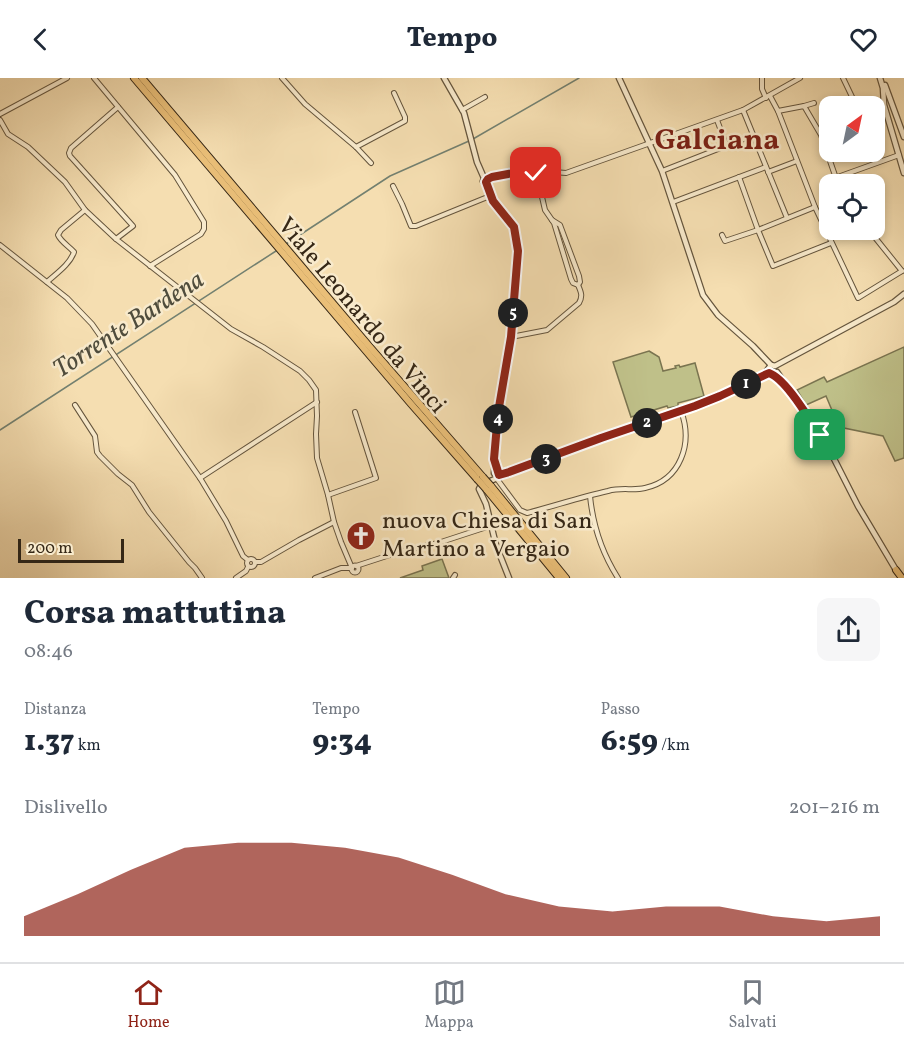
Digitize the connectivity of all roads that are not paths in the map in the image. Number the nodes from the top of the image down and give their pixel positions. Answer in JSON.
{"nodes":[{"id":1,"x":67,"y":78,"type":"edge"},
{"id":2,"x":94,"y":78,"type":"edge"},
{"id":3,"x":134,"y":78,"type":"edge"},
{"id":4,"x":282,"y":78,"type":"edge"},
{"id":5,"x":444,"y":78,"type":"edge"},
{"id":6,"x":619,"y":78,"type":"edge"},
{"id":7,"x":762,"y":78,"type":"edge"},
{"id":8,"x":801,"y":78,"type":"edge"},
{"id":9,"x":843,"y":78,"type":"edge"},
{"id":10,"x":880,"y":78,"type":"edge"},
{"id":11,"x":143,"y":79,"type":"edge"},
{"id":12,"x":394,"y":93,"type":"dead end"},
{"id":13,"x":852,"y":96,"type":"edge"},
{"id":14,"x":485,"y":97,"type":"dead end"},
{"id":15,"x":768,"y":97,"type":"junction"},
{"id":16,"x":814,"y":103,"type":"dead end"},
{"id":17,"x":804,"y":106,"type":"junction"},
{"id":18,"x":118,"y":107,"type":"junction"},
{"id":19,"x":462,"y":110,"type":"junction"},
{"id":20,"x":743,"y":110,"type":"junction"},
{"id":21,"x":778,"y":111,"type":"junction"},
{"id":22,"x":0,"y":114,"type":"edge"},
{"id":23,"x":0,"y":120,"type":"edge"},
{"id":24,"x":717,"y":120,"type":"junction"},
{"id":25,"x":754,"y":135,"type":"junction"},
{"id":26,"x":904,"y":137,"type":"edge"},
{"id":27,"x":649,"y":144,"type":"junction"},
{"id":28,"x":356,"y":147,"type":"junction"},
{"id":29,"x":727,"y":147,"type":"junction"},
{"id":30,"x":899,"y":155,"type":"junction"},
{"id":31,"x":797,"y":161,"type":"junction"},
{"id":32,"x":371,"y":163,"type":"dead end"},
{"id":33,"x":766,"y":167,"type":"junction"},
{"id":34,"x":536,"y":171,"type":"junction"},
{"id":35,"x":662,"y":171,"type":"junction"},
{"id":36,"x":546,"y":172,"type":"junction"},
{"id":37,"x":768,"y":172,"type":"junction"},
{"id":38,"x":904,"y":173,"type":"edge"},
{"id":39,"x":834,"y":174,"type":"edge"},
{"id":40,"x":846,"y":174,"type":"edge"},
{"id":41,"x":739,"y":177,"type":"junction"},
{"id":42,"x":486,"y":180,"type":"junction"},
{"id":43,"x":538,"y":184,"type":"junction"},
{"id":44,"x":393,"y":186,"type":"dead end"},
{"id":45,"x":490,"y":196,"type":"junction"},
{"id":46,"x":673,"y":202,"type":"junction"},
{"id":47,"x":814,"y":207,"type":"junction"},
{"id":48,"x":85,"y":210,"type":"junction"},
{"id":49,"x":787,"y":218,"type":"junction"},
{"id":50,"x":558,"y":226,"type":"junction"},
{"id":51,"x":758,"y":230,"type":"junction"},
{"id":52,"x":722,"y":235,"type":"dead end"},
{"id":53,"x":116,"y":239,"type":"junction"},
{"id":54,"x":877,"y":240,"type":"edge"},
{"id":55,"x":831,"y":243,"type":"junction"},
{"id":56,"x":0,"y":245,"type":"edge"},
{"id":57,"x":150,"y":266,"type":"junction"},
{"id":58,"x":904,"y":272,"type":"edge"},
{"id":59,"x":47,"y":282,"type":"junction"},
{"id":60,"x":578,"y":285,"type":"junction"},
{"id":61,"x":904,"y":294,"type":"edge"},
{"id":62,"x":511,"y":337,"type":"junction"},
{"id":63,"x":772,"y":371,"type":"junction"},
{"id":64,"x":317,"y":402,"type":"junction"},
{"id":65,"x":75,"y":405,"type":"dead end"},
{"id":66,"x":681,"y":411,"type":"junction"},
{"id":67,"x":355,"y":412,"type":"dead end"},
{"id":68,"x":200,"y":478,"type":"junction"},
{"id":69,"x":492,"y":478,"type":"junction"},
{"id":70,"x":328,"y":495,"type":"junction"},
{"id":71,"x":590,"y":496,"type":"junction"},
{"id":72,"x":334,"y":522,"type":"junction"},
{"id":73,"x":490,"y":526,"type":"junction"},
{"id":74,"x":248,"y":560,"type":"junction"},
{"id":75,"x":348,"y":560,"type":"junction"},
{"id":76,"x":255,"y":562,"type":"junction"},
{"id":77,"x":248,"y":567,"type":"junction"},
{"id":78,"x":341,"y":568,"type":"junction"},
{"id":79,"x":896,"y":570,"type":"joint"},
{"id":80,"x":357,"y":571,"type":"edge"},
{"id":81,"x":202,"y":578,"type":"edge"},
{"id":82,"x":236,"y":578,"type":"edge"},
{"id":83,"x":315,"y":578,"type":"edge"},
{"id":84,"x":509,"y":578,"type":"edge"},
{"id":85,"x":559,"y":578,"type":"edge"},
{"id":86,"x":566,"y":578,"type":"edge"},
{"id":87,"x":618,"y":578,"type":"edge"},
{"id":88,"x":901,"y":578,"type":"edge"}],
"edges":[{"from":1,"to":22,"type":"street"},
{"from":2,"to":18,"type":"street"},
{"from":3,"to":69,"type":"main road","name":"Viale Leonardo da Vinci"},
{"from":4,"to":28,"type":"street"},
{"from":5,"to":19,"type":"street"},
{"from":6,"to":27,"type":"street"},
{"from":7,"to":15,"type":"street"},
{"from":8,"to":15,"type":"street"},
{"from":9,"to":13,"type":"street"},
{"from":10,"to":26,"type":"street"},
{"from":10,"to":30,"type":"street"},
{"from":11,"to":69,"type":"main road","name":"Viale Leonardo da Vinci"},
{"from":12,"to":28,"type":"street"},
{"from":14,"to":19,"type":"street"},
{"from":15,"to":20,"type":"street"},
{"from":15,"to":21,"type":"street"},
{"from":16,"to":17,"type":"street"},
{"from":17,"to":21,"type":"street"},
{"from":17,"to":39,"type":"street"},
{"from":18,"to":53,"type":"street"},
{"from":18,"to":57,"type":"street"},
{"from":19,"to":42,"type":"street"},
{"from":20,"to":24,"type":"street"},
{"from":20,"to":25,"type":"street"},
{"from":21,"to":31,"type":"street"},
{"from":23,"to":48,"type":"street"},
{"from":24,"to":27,"type":"street"},
{"from":24,"to":29,"type":"street"},
{"from":25,"to":29,"type":"street"},
{"from":25,"to":33,"type":"street"},
{"from":27,"to":35,"type":"street"},
{"from":27,"to":36,"type":"street"},
{"from":28,"to":32,"type":"street"},
{"from":29,"to":35,"type":"street"},
{"from":30,"to":38,"type":"street"},
{"from":30,"to":40,"type":"street"},
{"from":31,"to":37,"type":"street"},
{"from":31,"to":47,"type":"street"},
{"from":33,"to":37,"type":"street"},
{"from":33,"to":41,"type":"street"},
{"from":34,"to":36,"type":"street"},
{"from":34,"to":42,"type":"street"},
{"from":34,"to":43,"type":"street"},
{"from":35,"to":46,"type":"street"},
{"from":36,"to":43,"type":"street"},
{"from":37,"to":49,"type":"street"},
{"from":41,"to":46,"type":"street"},
{"from":41,"to":51,"type":"street"},
{"from":42,"to":45,"type":"street"},
{"from":43,"to":50,"type":"street"},
{"from":44,"to":45,"type":"street"},
{"from":45,"to":62,"type":"street"},
{"from":46,"to":63,"type":"street"},
{"from":47,"to":49,"type":"street"},
{"from":47,"to":55,"type":"street"},
{"from":48,"to":53,"type":"street"},
{"from":48,"to":59,"type":"street"},
{"from":49,"to":51,"type":"street"},
{"from":50,"to":60,"type":"street"},
{"from":50,"to":60,"type":"street"},
{"from":51,"to":52,"type":"street"},
{"from":51,"to":55,"type":"street"},
{"from":53,"to":57,"type":"street"},
{"from":54,"to":58,"type":"street"},
{"from":55,"to":58,"type":"street"},
{"from":56,"to":59,"type":"street"},
{"from":57,"to":64,"type":"street"},
{"from":59,"to":68,"type":"street"},
{"from":60,"to":62,"type":"street"},
{"from":61,"to":63,"type":"street"},
{"from":62,"to":69,"type":"street"},
{"from":63,"to":66,"type":"street"},
{"from":63,"to":79,"type":"street"},
{"from":64,"to":68,"type":"street"},
{"from":64,"to":70,"type":"street"},
{"from":65,"to":81,"type":"street"},
{"from":66,"to":69,"type":"street"},
{"from":66,"to":71,"type":"street"},
{"from":67,"to":70,"type":"street"},
{"from":68,"to":74,"type":"street"},
{"from":69,"to":71,"type":"street"},
{"from":69,"to":73,"type":"street"},
{"from":69,"to":85,"type":"main road","name":"Viale Leonardo da Vinci"},
{"from":69,"to":86,"type":"main road","name":"Viale Leonardo da Vinci"},
{"from":70,"to":72,"type":"street"},
{"from":71,"to":87,"type":"street"},
{"from":72,"to":75,"type":"street"},
{"from":72,"to":76,"type":"street"},
{"from":73,"to":80,"type":"street"},
{"from":73,"to":84,"type":"street"},
{"from":74,"to":76,"type":"street"},
{"from":74,"to":77,"type":"street"},
{"from":75,"to":78,"type":"street"},
{"from":75,"to":80,"type":"street"},
{"from":76,"to":77,"type":"street"},
{"from":77,"to":82,"type":"street"},
{"from":78,"to":80,"type":"street"},
{"from":78,"to":83,"type":"street"},
{"from":79,"to":88,"type":"main road"}]}
